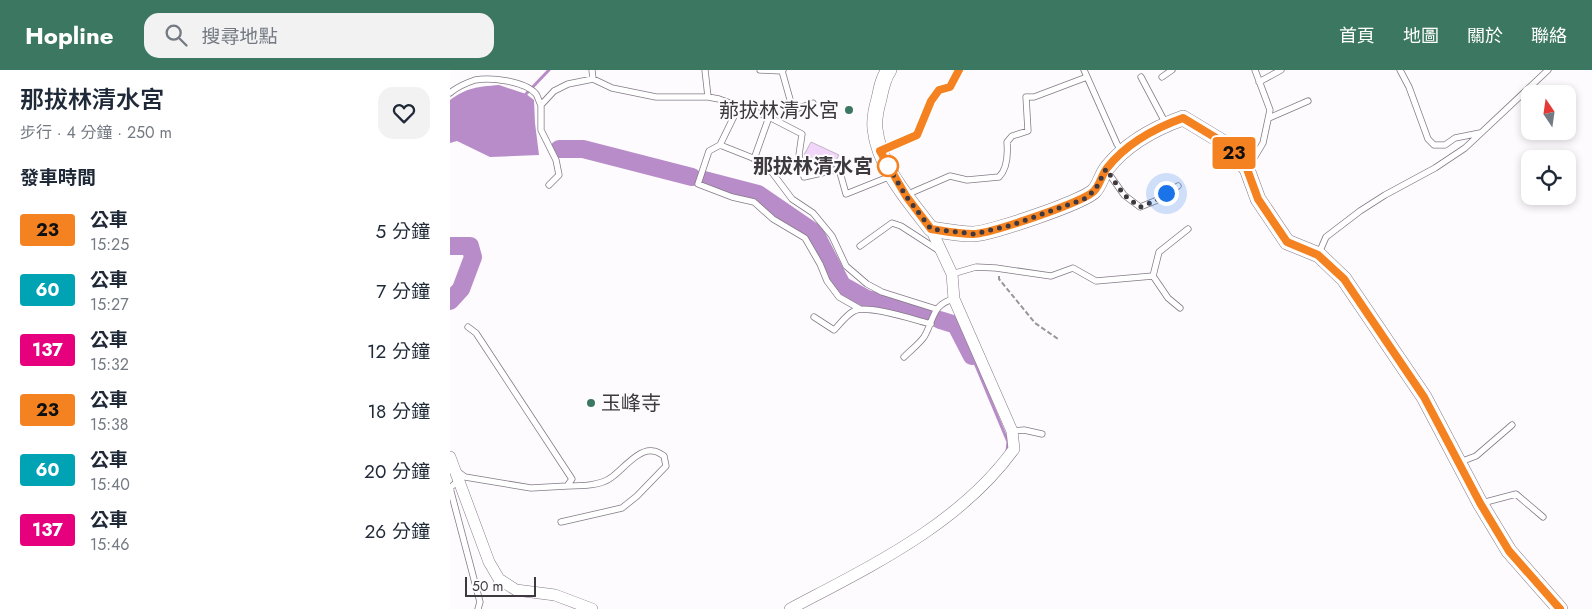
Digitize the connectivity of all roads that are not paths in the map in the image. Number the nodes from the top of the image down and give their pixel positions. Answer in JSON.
{"nodes":[{"id":1,"x":592,"y":70,"type":"edge"},
{"id":2,"x":705,"y":70,"type":"edge"},
{"id":3,"x":760,"y":70,"type":"edge"},
{"id":4,"x":889,"y":70,"type":"edge"},
{"id":5,"x":959,"y":70,"type":"edge"},
{"id":6,"x":1084,"y":70,"type":"edge"},
{"id":7,"x":1172,"y":70,"type":"edge"},
{"id":8,"x":1255,"y":70,"type":"edge"},
{"id":9,"x":1281,"y":70,"type":"edge"},
{"id":10,"x":1400,"y":70,"type":"edge"},
{"id":11,"x":1548,"y":70,"type":"edge"},
{"id":12,"x":783,"y":71,"type":"edge"},
{"id":13,"x":1087,"y":77,"type":"junction"},
{"id":14,"x":1141,"y":77,"type":"dead end"},
{"id":15,"x":1162,"y":77,"type":"dead end"},
{"id":16,"x":593,"y":79,"type":"junction"},
{"id":17,"x":1259,"y":82,"type":"junction"},
{"id":18,"x":450,"y":93,"type":"edge"},
{"id":19,"x":708,"y":97,"type":"junction"},
{"id":20,"x":1308,"y":101,"type":"dead end"},
{"id":21,"x":813,"y":103,"type":"dead end"},
{"id":22,"x":541,"y":105,"type":"junction"},
{"id":23,"x":739,"y":106,"type":"junction"},
{"id":24,"x":769,"y":117,"type":"junction"},
{"id":25,"x":1269,"y":118,"type":"junction"},
{"id":26,"x":1166,"y":124,"type":"junction"},
{"id":27,"x":1480,"y":133,"type":"junction"},
{"id":28,"x":720,"y":145,"type":"junction"},
{"id":29,"x":880,"y":151,"type":"junction"},
{"id":30,"x":1122,"y":151,"type":"junction"},
{"id":31,"x":754,"y":159,"type":"junction"},
{"id":32,"x":1106,"y":169,"type":"junction"},
{"id":33,"x":1247,"y":169,"type":"junction"},
{"id":34,"x":893,"y":175,"type":"junction"},
{"id":35,"x":549,"y":185,"type":"dead end"},
{"id":36,"x":1178,"y":186,"type":"dead end"},
{"id":37,"x":906,"y":196,"type":"junction"},
{"id":38,"x":931,"y":229,"type":"junction"},
{"id":39,"x":1188,"y":229,"type":"dead end"},
{"id":40,"x":860,"y":246,"type":"dead end"},
{"id":41,"x":942,"y":253,"type":"junction"},
{"id":42,"x":1318,"y":255,"type":"junction"},
{"id":43,"x":952,"y":274,"type":"junction"},
{"id":44,"x":1153,"y":276,"type":"junction"},
{"id":45,"x":954,"y":299,"type":"junction"},
{"id":46,"x":1180,"y":308,"type":"dead end"},
{"id":47,"x":936,"y":309,"type":"junction"},
{"id":48,"x":860,"y":310,"type":"junction"},
{"id":49,"x":814,"y":316,"type":"dead end"},
{"id":50,"x":931,"y":324,"type":"junction"},
{"id":51,"x":468,"y":327,"type":"dead end"},
{"id":52,"x":904,"y":357,"type":"dead end"},
{"id":53,"x":1512,"y":425,"type":"dead end"},
{"id":54,"x":1012,"y":431,"type":"junction"},
{"id":55,"x":1042,"y":434,"type":"dead end"},
{"id":56,"x":450,"y":457,"type":"edge"},
{"id":57,"x":1458,"y":463,"type":"junction"},
{"id":58,"x":457,"y":475,"type":"junction"},
{"id":59,"x":567,"y":486,"type":"junction"},
{"id":60,"x":1480,"y":503,"type":"junction"},
{"id":61,"x":1543,"y":517,"type":"dead end"},
{"id":62,"x":561,"y":522,"type":"dead end"},
{"id":63,"x":478,"y":609,"type":"edge"},
{"id":64,"x":592,"y":609,"type":"edge"},
{"id":65,"x":790,"y":609,"type":"edge"},
{"id":66,"x":1560,"y":609,"type":"edge"}],
"edges":[{"from":1,"to":16,"type":"lane"},
{"from":2,"to":19,"type":"lane"},
{"from":3,"to":12,"type":"lane"},
{"from":4,"to":29,"type":"street"},
{"from":5,"to":29,"type":"lane"},
{"from":6,"to":13,"type":"lane"},
{"from":7,"to":15,"type":"lane"},
{"from":8,"to":17,"type":"lane"},
{"from":9,"to":17,"type":"lane"},
{"from":10,"to":27,"type":"lane"},
{"from":11,"to":27,"type":"lane"},
{"from":12,"to":21,"type":"lane"},
{"from":13,"to":30,"type":"lane"},
{"from":13,"to":37,"type":"lane"},
{"from":14,"to":26,"type":"lane"},
{"from":16,"to":19,"type":"lane"},
{"from":16,"to":22,"type":"lane"},
{"from":17,"to":25,"type":"lane"},
{"from":18,"to":22,"type":"lane"},
{"from":19,"to":23,"type":"lane"},
{"from":20,"to":25,"type":"lane"},
{"from":22,"to":35,"type":"lane"},
{"from":23,"to":24,"type":"lane"},
{"from":23,"to":28,"type":"lane"},
{"from":24,"to":31,"type":"lane"},
{"from":24,"to":34,"type":"lane"},
{"from":25,"to":33,"type":"lane"},
{"from":26,"to":30,"type":"street"},
{"from":26,"to":33,"type":"street"},
{"from":27,"to":42,"type":"lane"},
{"from":28,"to":31,"type":"lane"},
{"from":28,"to":48,"type":"lane"},
{"from":29,"to":34,"type":"street"},
{"from":30,"to":32,"type":"street"},
{"from":31,"to":47,"type":"lane"},
{"from":32,"to":36,"type":"lane"},
{"from":32,"to":38,"type":"street"},
{"from":33,"to":42,"type":"street"},
{"from":34,"to":37,"type":"street"},
{"from":37,"to":38,"type":"street"},
{"from":38,"to":41,"type":"street"},
{"from":39,"to":44,"type":"lane"},
{"from":40,"to":41,"type":"lane"},
{"from":41,"to":43,"type":"street"},
{"from":42,"to":57,"type":"street"},
{"from":43,"to":44,"type":"lane"},
{"from":43,"to":45,"type":"street"},
{"from":44,"to":46,"type":"lane"},
{"from":45,"to":47,"type":"lane"},
{"from":45,"to":54,"type":"street"},
{"from":47,"to":50,"type":"lane"},
{"from":48,"to":49,"type":"lane"},
{"from":48,"to":50,"type":"lane"},
{"from":50,"to":52,"type":"lane"},
{"from":51,"to":59,"type":"lane"},
{"from":53,"to":57,"type":"lane"},
{"from":54,"to":55,"type":"lane"},
{"from":54,"to":65,"type":"street"},
{"from":56,"to":58,"type":"street"},
{"from":57,"to":60,"type":"street"},
{"from":58,"to":59,"type":"lane"},
{"from":58,"to":63,"type":"lane"},
{"from":58,"to":64,"type":"street"},
{"from":59,"to":62,"type":"lane"},
{"from":60,"to":61,"type":"lane"},
{"from":60,"to":66,"type":"street"}]}
